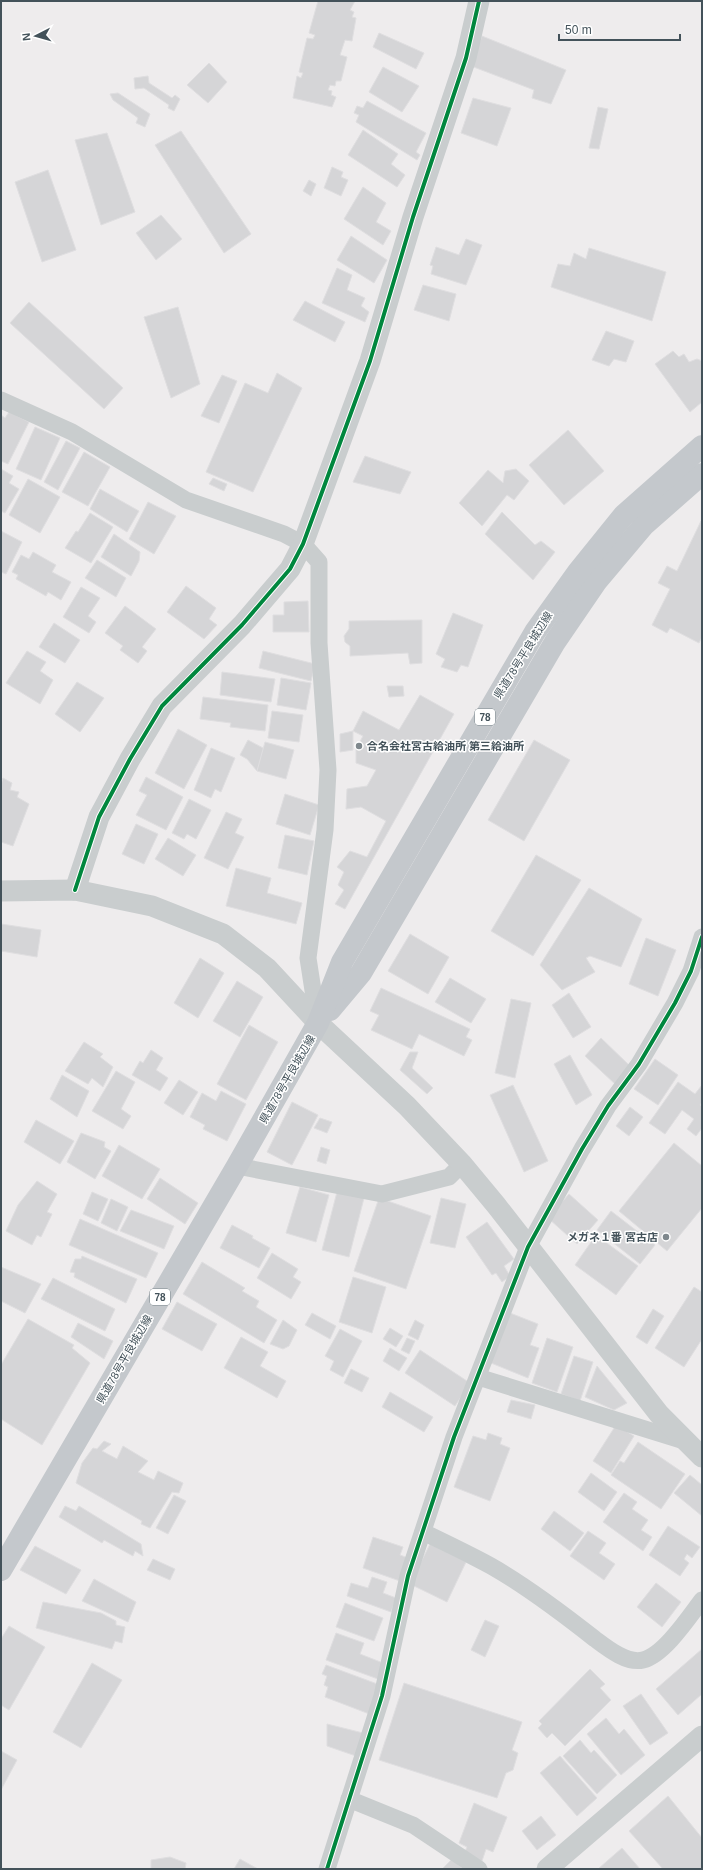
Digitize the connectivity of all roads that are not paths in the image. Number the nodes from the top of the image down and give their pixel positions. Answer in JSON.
{"nodes":[{"id":1,"x":479,"y":1,"type":"edge"},
{"id":2,"x":1,"y":400,"type":"edge"},
{"id":3,"x":702,"y":446,"type":"edge"},
{"id":4,"x":702,"y":474,"type":"edge"},
{"id":5,"x":303,"y":544,"type":"junction"},
{"id":6,"x":75,"y":890,"type":"junction"},
{"id":7,"x":1,"y":891,"type":"edge"},
{"id":8,"x":702,"y":937,"type":"edge"},
{"id":9,"x":318,"y":1024,"type":"junction"},
{"id":10,"x":462,"y":1164,"type":"junction"},
{"id":11,"x":237,"y":1166,"type":"junction"},
{"id":12,"x":528,"y":1247,"type":"junction"},
{"id":13,"x":478,"y":1377,"type":"junction"},
{"id":14,"x":687,"y":1442,"type":"junction"},
{"id":15,"x":702,"y":1457,"type":"edge"},
{"id":16,"x":423,"y":1532,"type":"junction"},
{"id":17,"x":1,"y":1570,"type":"edge"},
{"id":18,"x":702,"y":1600,"type":"edge"},
{"id":19,"x":702,"y":1736,"type":"edge"},
{"id":20,"x":349,"y":1799,"type":"junction"},
{"id":21,"x":327,"y":1869,"type":"edge"},
{"id":22,"x":479,"y":1869,"type":"edge"},
{"id":23,"x":547,"y":1869,"type":"edge"}],
"edges":[{"from":1,"to":5,"type":"street"},
{"from":2,"to":5,"type":"street"},
{"from":3,"to":9,"type":"main road","name":"県道78号平良城辺線","number":"78"},
{"from":4,"to":9,"type":"main road","name":"県道78号平良城辺線","number":"78"},
{"from":5,"to":6,"type":"street"},
{"from":5,"to":9,"type":"street"},
{"from":6,"to":7,"type":"street"},
{"from":6,"to":9,"type":"street"},
{"from":8,"to":12,"type":"street"},
{"from":9,"to":10,"type":"street"},
{"from":9,"to":11,"type":"main road","name":"県道78号平良城辺線","number":"78"},
{"from":10,"to":11,"type":"street"},
{"from":10,"to":12,"type":"street"},
{"from":11,"to":17,"type":"main road","name":"県道78号平良城辺線","number":"78"},
{"from":12,"to":13,"type":"street"},
{"from":12,"to":14,"type":"street"},
{"from":13,"to":14,"type":"street"},
{"from":13,"to":16,"type":"street"},
{"from":14,"to":15,"type":"street"},
{"from":16,"to":18,"type":"street"},
{"from":16,"to":20,"type":"street"},
{"from":19,"to":23,"type":"street"},
{"from":20,"to":21,"type":"street"},
{"from":20,"to":22,"type":"street"}]}
